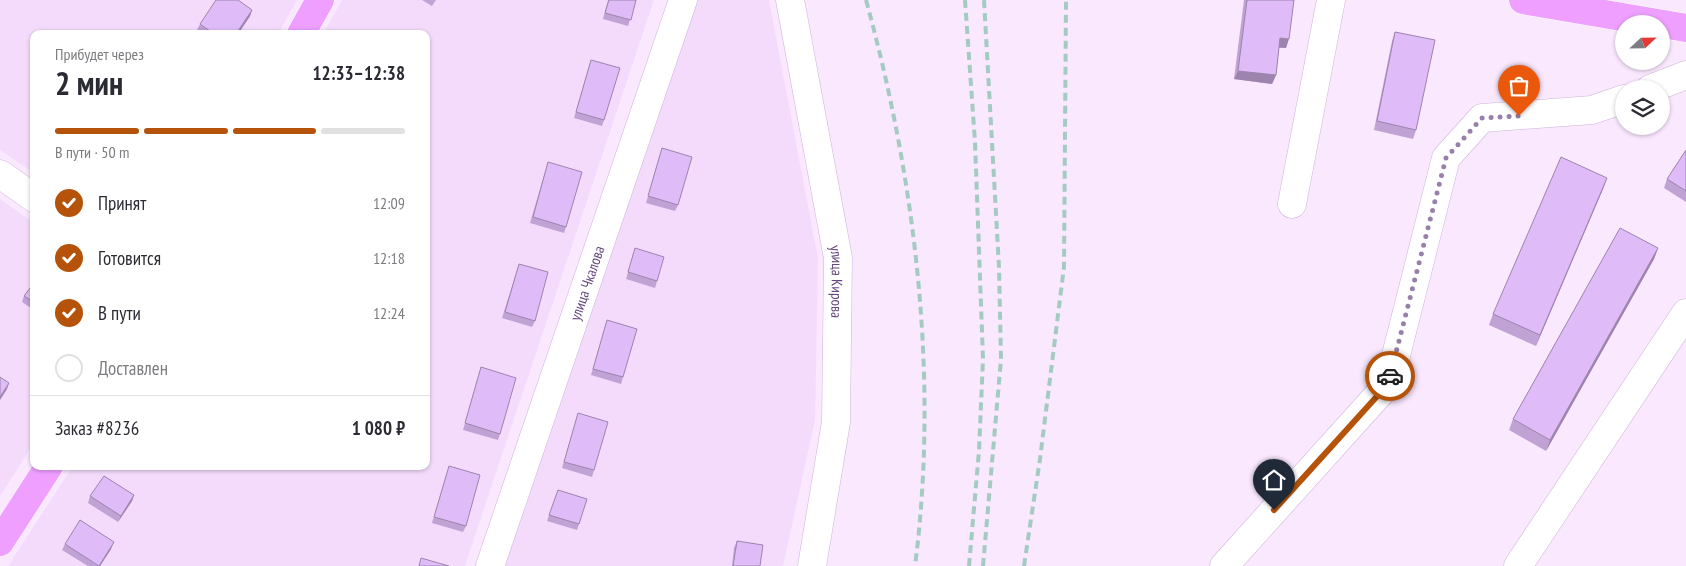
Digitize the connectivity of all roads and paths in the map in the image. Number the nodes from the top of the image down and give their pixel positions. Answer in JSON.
{"nodes":[{"id":1,"x":320,"y":0,"type":"edge"},
{"id":2,"x":683,"y":0,"type":"edge"},
{"id":3,"x":790,"y":0,"type":"edge"},
{"id":4,"x":1331,"y":0,"type":"edge"},
{"id":5,"x":1523,"y":0,"type":"edge"},
{"id":6,"x":1686,"y":28,"type":"edge"},
{"id":7,"x":303,"y":30,"type":"edge"},
{"id":8,"x":1686,"y":76,"type":"edge"},
{"id":9,"x":1670,"y":82,"type":"edge"},
{"id":10,"x":1615,"y":102,"type":"edge"},
{"id":11,"x":0,"y":174,"type":"edge"},
{"id":12,"x":30,"y":195,"type":"edge"},
{"id":13,"x":1292,"y":204,"type":"dead end"},
{"id":14,"x":1686,"y":313,"type":"edge"},
{"id":15,"x":46,"y":470,"type":"edge"},
{"id":16,"x":0,"y":542,"type":"edge"},
{"id":17,"x":490,"y":566,"type":"edge"},
{"id":18,"x":812,"y":566,"type":"edge"},
{"id":19,"x":1224,"y":566,"type":"edge"},
{"id":20,"x":1518,"y":566,"type":"edge"}],
"edges":[{"from":1,"to":7,"type":"main road"},
{"from":2,"to":17,"type":"street","name":"улица Чкалова"},
{"from":3,"to":18,"type":"street","name":"улица Кирова"},
{"from":4,"to":13,"type":"street"},
{"from":5,"to":6,"type":"main road"},
{"from":8,"to":9,"type":"street"},
{"from":10,"to":19,"type":"street"},
{"from":11,"to":12,"type":"street"},
{"from":14,"to":20,"type":"street"},
{"from":15,"to":16,"type":"main road"}]}
